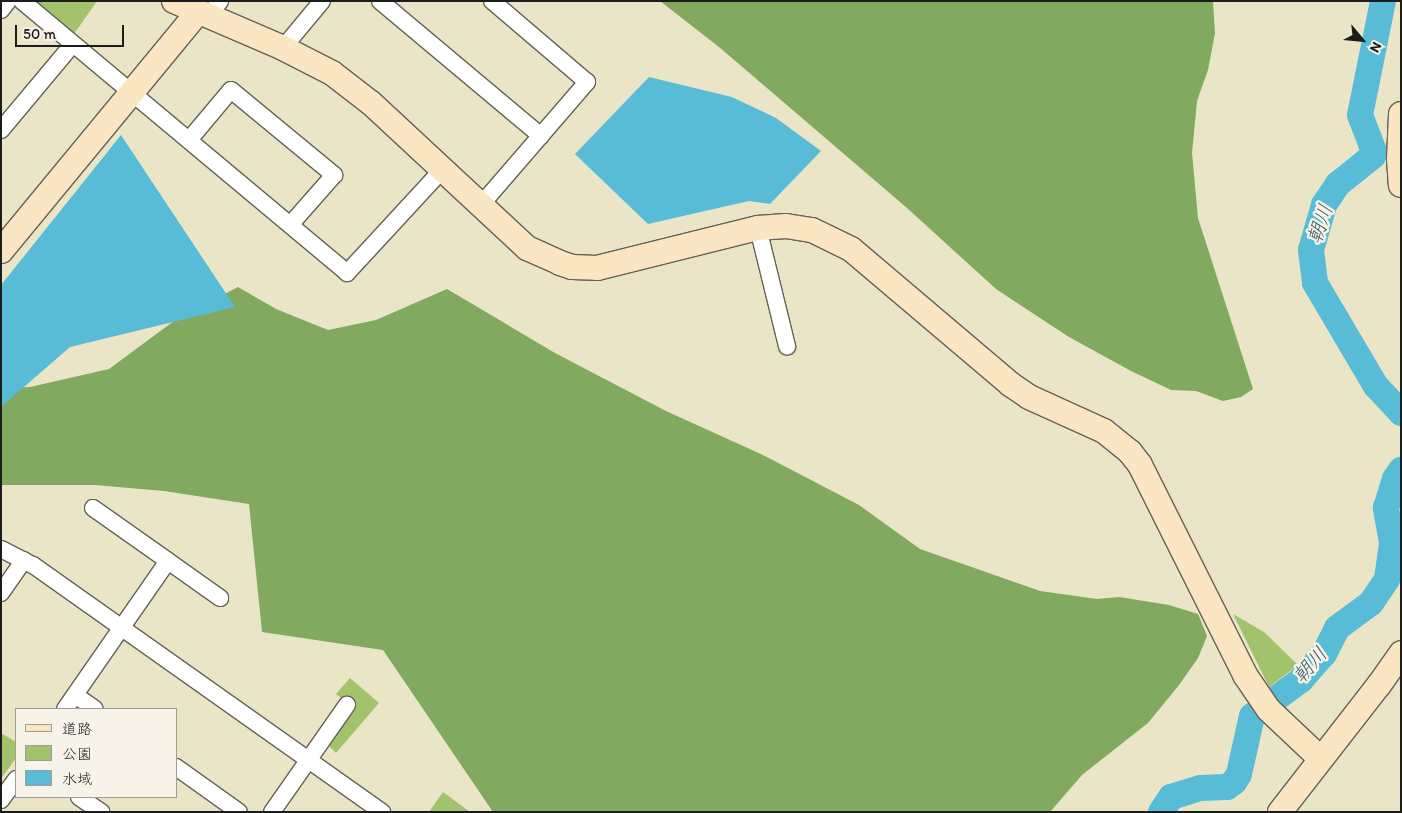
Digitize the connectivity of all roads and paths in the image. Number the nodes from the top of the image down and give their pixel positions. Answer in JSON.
{"nodes":[{"id":1,"x":8,"y":1,"type":"edge"},
{"id":2,"x":22,"y":1,"type":"edge"},
{"id":3,"x":174,"y":1,"type":"edge"},
{"id":4,"x":322,"y":1,"type":"edge"},
{"id":5,"x":380,"y":1,"type":"edge"},
{"id":6,"x":492,"y":1,"type":"edge"},
{"id":7,"x":1,"y":10,"type":"edge"},
{"id":8,"x":209,"y":10,"type":"edge"},
{"id":9,"x":72,"y":45,"type":"junction"},
{"id":10,"x":283,"y":48,"type":"junction"},
{"id":11,"x":131,"y":94,"type":"junction"},
{"id":12,"x":1401,"y":114,"type":"edge"},
{"id":13,"x":1,"y":130,"type":"edge"},
{"id":14,"x":541,"y":136,"type":"junction"},
{"id":15,"x":189,"y":140,"type":"junction"},
{"id":16,"x":442,"y":170,"type":"junction"},
{"id":17,"x":1401,"y":185,"type":"edge"},
{"id":18,"x":480,"y":206,"type":"junction"},
{"id":19,"x":291,"y":224,"type":"junction"},
{"id":20,"x":758,"y":228,"type":"junction"},
{"id":21,"x":1,"y":251,"type":"edge"},
{"id":22,"x":787,"y":346,"type":"dead end"},
{"id":23,"x":93,"y":508,"type":"dead end"},
{"id":24,"x":1,"y":549,"type":"edge"},
{"id":25,"x":24,"y":560,"type":"junction"},
{"id":26,"x":168,"y":561,"type":"junction"},
{"id":27,"x":1,"y":593,"type":"edge"},
{"id":28,"x":220,"y":598,"type":"dead end"},
{"id":29,"x":122,"y":627,"type":"junction"},
{"id":30,"x":1399,"y":659,"type":"edge"},
{"id":31,"x":75,"y":695,"type":"junction"},
{"id":32,"x":346,"y":705,"type":"dead end"},
{"id":33,"x":66,"y":708,"type":"edge"},
{"id":34,"x":94,"y":708,"type":"edge"},
{"id":35,"x":1321,"y":759,"type":"junction"},
{"id":36,"x":308,"y":760,"type":"junction"},
{"id":37,"x":178,"y":768,"type":"edge"},
{"id":38,"x":15,"y":780,"type":"edge"},
{"id":39,"x":80,"y":798,"type":"edge"},
{"id":40,"x":1,"y":800,"type":"edge"},
{"id":41,"x":101,"y":812,"type":"edge"},
{"id":42,"x":239,"y":812,"type":"edge"},
{"id":43,"x":272,"y":812,"type":"edge"},
{"id":44,"x":382,"y":812,"type":"edge"},
{"id":45,"x":1280,"y":812,"type":"edge"}],
"edges":[{"from":1,"to":7,"type":"street"},
{"from":2,"to":9,"type":"street"},
{"from":3,"to":8,"type":"street"},
{"from":4,"to":10,"type":"street"},
{"from":5,"to":14,"type":"street"},
{"from":6,"to":14,"type":"street"},
{"from":8,"to":10,"type":"street"},
{"from":8,"to":11,"type":"street"},
{"from":9,"to":11,"type":"street"},
{"from":9,"to":13,"type":"street"},
{"from":10,"to":16,"type":"street"},
{"from":11,"to":15,"type":"street"},
{"from":11,"to":21,"type":"street"},
{"from":12,"to":17,"type":"street"},
{"from":14,"to":18,"type":"street"},
{"from":15,"to":19,"type":"street"},
{"from":15,"to":19,"type":"street"},
{"from":16,"to":18,"type":"street"},
{"from":16,"to":19,"type":"street"},
{"from":18,"to":20,"type":"street"},
{"from":20,"to":22,"type":"street"},
{"from":20,"to":35,"type":"street"},
{"from":23,"to":26,"type":"street"},
{"from":24,"to":25,"type":"street"},
{"from":25,"to":27,"type":"street"},
{"from":25,"to":29,"type":"street"},
{"from":26,"to":28,"type":"street"},
{"from":26,"to":29,"type":"street"},
{"from":29,"to":31,"type":"street"},
{"from":29,"to":36,"type":"street"},
{"from":30,"to":35,"type":"street"},
{"from":31,"to":33,"type":"street"},
{"from":31,"to":34,"type":"street"},
{"from":32,"to":36,"type":"street"},
{"from":35,"to":45,"type":"street"},
{"from":36,"to":43,"type":"street"},
{"from":36,"to":44,"type":"street"},
{"from":37,"to":42,"type":"street"},
{"from":38,"to":40,"type":"street"},
{"from":39,"to":41,"type":"street"}]}
